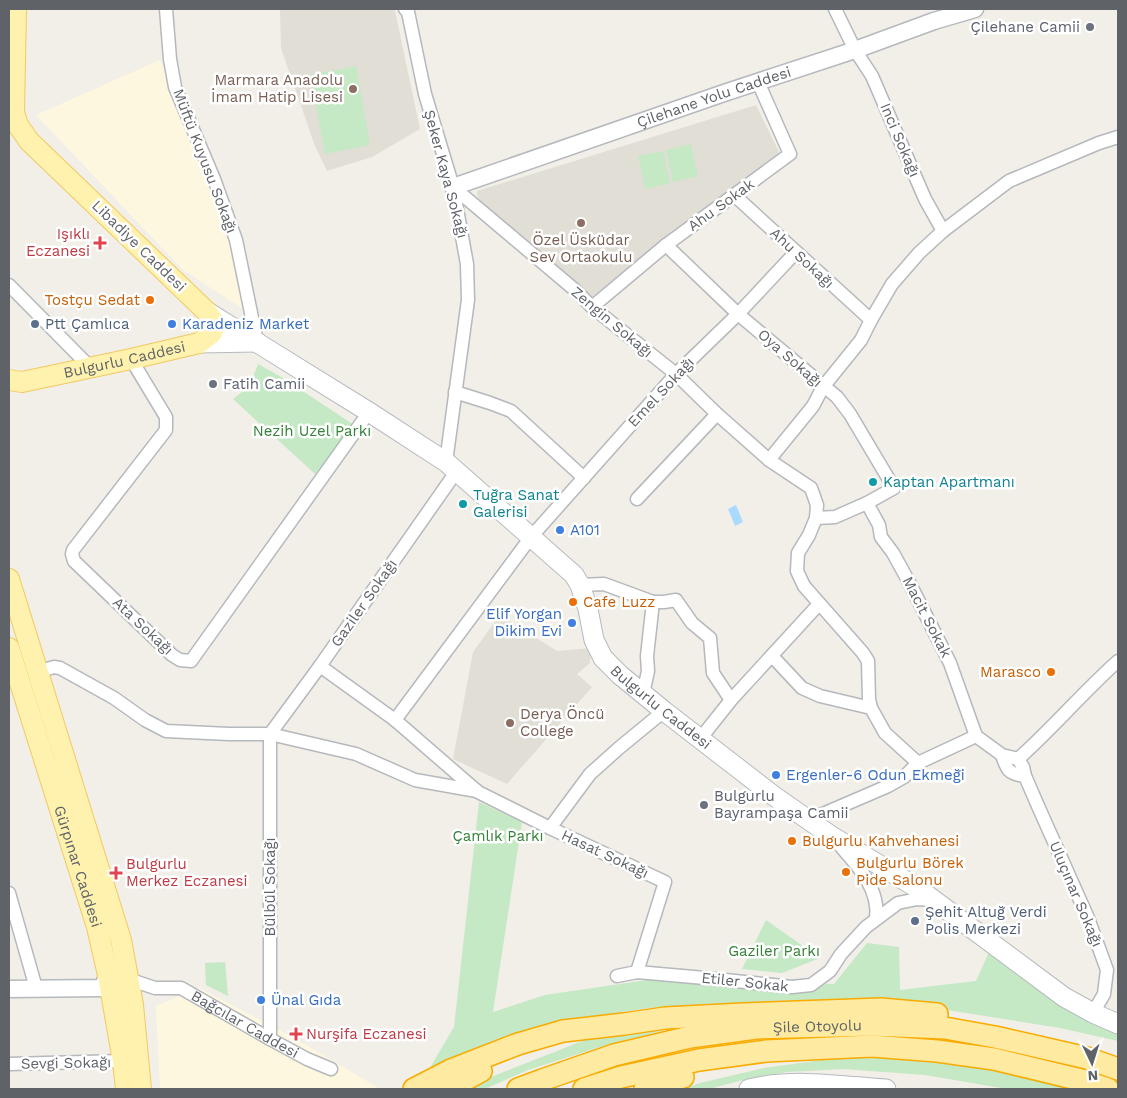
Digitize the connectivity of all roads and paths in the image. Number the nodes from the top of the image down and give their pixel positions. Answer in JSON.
{"nodes":[{"id":1,"x":16,"y":9,"type":"edge"},
{"id":2,"x":166,"y":9,"type":"edge"},
{"id":3,"x":835,"y":9,"type":"edge"},
{"id":4,"x":975,"y":9,"type":"edge"},
{"id":5,"x":407,"y":10,"type":"edge"},
{"id":6,"x":934,"y":15,"type":"edge"},
{"id":7,"x":855,"y":50,"type":"junction"},
{"id":8,"x":758,"y":82,"type":"junction"},
{"id":9,"x":9,"y":134,"type":"edge"},
{"id":10,"x":1118,"y":137,"type":"edge"},
{"id":11,"x":30,"y":140,"type":"junction"},
{"id":12,"x":452,"y":187,"type":"junction"},
{"id":13,"x":734,"y":195,"type":"junction"},
{"id":14,"x":943,"y":231,"type":"junction"},
{"id":15,"x":666,"y":245,"type":"junction"},
{"id":16,"x":796,"y":252,"type":"junction"},
{"id":17,"x":9,"y":285,"type":"edge"},
{"id":18,"x":592,"y":307,"type":"junction"},
{"id":19,"x":206,"y":311,"type":"junction"},
{"id":20,"x":738,"y":314,"type":"junction"},
{"id":21,"x":871,"y":320,"type":"junction"},
{"id":22,"x":257,"y":342,"type":"junction"},
{"id":23,"x":199,"y":343,"type":"junction"},
{"id":24,"x":131,"y":360,"type":"junction"},
{"id":25,"x":91,"y":368,"type":"junction"},
{"id":26,"x":676,"y":374,"type":"junction"},
{"id":27,"x":12,"y":386,"type":"edge"},
{"id":28,"x":823,"y":387,"type":"junction"},
{"id":29,"x":455,"y":392,"type":"junction"},
{"id":30,"x":369,"y":412,"type":"junction"},
{"id":31,"x":717,"y":414,"type":"junction"},
{"id":32,"x":769,"y":460,"type":"junction"},
{"id":33,"x":451,"y":467,"type":"junction"},
{"id":34,"x":584,"y":478,"type":"junction"},
{"id":35,"x":637,"y":500,"type":"dead end"},
{"id":36,"x":867,"y":503,"type":"junction"},
{"id":37,"x":816,"y":518,"type":"junction"},
{"id":38,"x":531,"y":537,"type":"junction"},
{"id":39,"x":9,"y":579,"type":"edge"},
{"id":40,"x":580,"y":585,"type":"junction"},
{"id":41,"x":653,"y":602,"type":"junction"},
{"id":42,"x":819,"y":604,"type":"junction"},
{"id":43,"x":9,"y":648,"type":"edge"},
{"id":44,"x":772,"y":656,"type":"junction"},
{"id":45,"x":1118,"y":661,"type":"edge"},
{"id":46,"x":320,"y":666,"type":"junction"},
{"id":47,"x":37,"y":672,"type":"junction"},
{"id":48,"x":643,"y":694,"type":"junction"},
{"id":49,"x":731,"y":700,"type":"junction"},
{"id":50,"x":871,"y":708,"type":"junction"},
{"id":51,"x":664,"y":711,"type":"junction"},
{"id":52,"x":395,"y":720,"type":"junction"},
{"id":53,"x":270,"y":734,"type":"junction"},
{"id":54,"x":976,"y":736,"type":"junction"},
{"id":55,"x":700,"y":739,"type":"junction"},
{"id":56,"x":1002,"y":755,"type":"junction"},
{"id":57,"x":1018,"y":759,"type":"junction"},
{"id":58,"x":918,"y":763,"type":"junction"},
{"id":59,"x":1025,"y":776,"type":"junction"},
{"id":60,"x":478,"y":792,"type":"junction"},
{"id":61,"x":809,"y":820,"type":"junction"},
{"id":62,"x":550,"y":828,"type":"junction"},
{"id":63,"x":833,"y":837,"type":"junction"},
{"id":64,"x":9,"y":894,"type":"edge"},
{"id":65,"x":934,"y":900,"type":"junction"},
{"id":66,"x":876,"y":919,"type":"junction"},
{"id":67,"x":637,"y":972,"type":"junction"},
{"id":68,"x":108,"y":975,"type":"junction"},
{"id":69,"x":617,"y":976,"type":"dead end"},
{"id":70,"x":128,"y":979,"type":"junction"},
{"id":71,"x":36,"y":988,"type":"junction"},
{"id":72,"x":155,"y":988,"type":"junction"},
{"id":73,"x":9,"y":989,"type":"edge"},
{"id":74,"x":132,"y":1004,"type":"junction"},
{"id":75,"x":1093,"y":1014,"type":"junction"},
{"id":76,"x":1118,"y":1024,"type":"edge"},
{"id":77,"x":995,"y":1037,"type":"junction"},
{"id":78,"x":270,"y":1039,"type":"junction"},
{"id":79,"x":872,"y":1046,"type":"junction"},
{"id":80,"x":123,"y":1061,"type":"junction"},
{"id":81,"x":9,"y":1064,"type":"edge"},
{"id":82,"x":331,"y":1069,"type":"dead end"},
{"id":83,"x":1118,"y":1069,"type":"edge"},
{"id":84,"x":450,"y":1080,"type":"edge"},
{"id":85,"x":809,"y":1086,"type":"edge"},
{"id":86,"x":126,"y":1089,"type":"edge"},
{"id":87,"x":141,"y":1089,"type":"edge"},
{"id":88,"x":414,"y":1089,"type":"edge"},
{"id":89,"x":518,"y":1089,"type":"edge"},
{"id":90,"x":584,"y":1089,"type":"edge"},
{"id":91,"x":645,"y":1089,"type":"edge"},
{"id":92,"x":749,"y":1089,"type":"edge"},
{"id":93,"x":886,"y":1089,"type":"edge"},
{"id":94,"x":1108,"y":1089,"type":"edge"}],
"edges":[{"from":1,"to":11,"type":"main road","name":"Libadiye Caddesi"},
{"from":2,"to":22,"type":"street","name":"Müftü Kuyusu Sokağı"},
{"from":3,"to":7,"type":"street","name":"Inci Sokağı"},
{"from":4,"to":6,"type":"street","name":"Çilehane Yolu Caddesi"},
{"from":5,"to":12,"type":"street","name":"Şeker Kaya Sokağı"},
{"from":6,"to":7,"type":"street","name":"Çilehane Yolu Caddesi"},
{"from":7,"to":8,"type":"street","name":"Çilehane Yolu Caddesi"},
{"from":7,"to":14,"type":"street","name":"Inci Sokağı"},
{"from":8,"to":12,"type":"street","name":"Çilehane Yolu Caddesi"},
{"from":8,"to":13,"type":"street","name":"Ahu Sokak"},
{"from":9,"to":11,"type":"main road","name":"Libadiye Caddesi"},
{"from":10,"to":14,"type":"street"},
{"from":11,"to":19,"type":"main road","name":"Libadiye Caddesi"},
{"from":12,"to":18,"type":"street","name":"Zengin Sokağı"},
{"from":12,"to":29,"type":"street","name":"Şeker Kaya Sokağı"},
{"from":13,"to":15,"type":"street","name":"Ahu Sokak"},
{"from":13,"to":16,"type":"street","name":"Ahu Sokağı"},
{"from":14,"to":21,"type":"street"},
{"from":15,"to":18,"type":"street","name":"Ahu Sokak"},
{"from":15,"to":20,"type":"street","name":"Oya Sokağı"},
{"from":16,"to":20,"type":"street","name":"Emel Sokağı"},
{"from":16,"to":21,"type":"street","name":"Ahu Sokağı"},
{"from":17,"to":25,"type":"street"},
{"from":18,"to":26,"type":"street","name":"Zengin Sokağı"},
{"from":19,"to":22,"type":"main road","name":"Libadiye Caddesi"},
{"from":19,"to":23,"type":"main road","name":"Bulgurlu Caddesi"},
{"from":20,"to":26,"type":"street","name":"Emel Sokağı"},
{"from":20,"to":28,"type":"street","name":"Oya Sokağı"},
{"from":21,"to":28,"type":"street"},
{"from":22,"to":23,"type":"main road"},
{"from":22,"to":30,"type":"main road","name":"Bulgurlu Caddesi"},
{"from":23,"to":24,"type":"main road","name":"Bulgurlu Caddesi"},
{"from":24,"to":25,"type":"main road","name":"Bulgurlu Caddesi"},
{"from":24,"to":30,"type":"street","name":"Ata Sokağı"},
{"from":25,"to":27,"type":"main road","name":"Bulgurlu Caddesi"},
{"from":26,"to":31,"type":"street","name":"Zengin Sokağı"},
{"from":26,"to":34,"type":"street","name":"Emel Sokağı"},
{"from":28,"to":32,"type":"street"},
{"from":28,"to":36,"type":"street","name":"Oya Sokağı"},
{"from":29,"to":33,"type":"street","name":"Şeker Kaya Sokağı"},
{"from":29,"to":34,"type":"street"},
{"from":30,"to":33,"type":"main road","name":"Bulgurlu Caddesi"},
{"from":31,"to":32,"type":"street","name":"Zengin Sokağı"},
{"from":31,"to":35,"type":"street"},
{"from":32,"to":37,"type":"street","name":"Zengin Sokağı"},
{"from":33,"to":38,"type":"main road","name":"Bulgurlu Caddesi"},
{"from":33,"to":46,"type":"street","name":"Gaziler Sokağı"},
{"from":34,"to":38,"type":"street","name":"Emel Sokağı"},
{"from":36,"to":37,"type":"street"},
{"from":36,"to":54,"type":"street","name":"Macit Sokak"},
{"from":37,"to":42,"type":"street"},
{"from":38,"to":40,"type":"main road","name":"Bulgurlu Caddesi"},
{"from":38,"to":52,"type":"street"},
{"from":39,"to":47,"type":"main road","name":"Gürpınar Caddesi"},
{"from":40,"to":41,"type":"street"},
{"from":40,"to":48,"type":"main road","name":"Bulgurlu Caddesi"},
{"from":41,"to":48,"type":"street"},
{"from":41,"to":49,"type":"street"},
{"from":42,"to":44,"type":"street"},
{"from":42,"to":50,"type":"street"},
{"from":43,"to":68,"type":"main road","name":"Gürpınar Caddesi"},
{"from":44,"to":49,"type":"street"},
{"from":44,"to":50,"type":"street"},
{"from":45,"to":57,"type":"street"},
{"from":46,"to":52,"type":"street","name":"Hasat Sokağı"},
{"from":46,"to":53,"type":"street","name":"Gaziler Sokağı"},
{"from":47,"to":53,"type":"street"},
{"from":47,"to":70,"type":"main road","name":"Gürpınar Caddesi"},
{"from":48,"to":51,"type":"main road","name":"Bulgurlu Caddesi"},
{"from":49,"to":55,"type":"street"},
{"from":50,"to":58,"type":"street"},
{"from":51,"to":55,"type":"main road","name":"Bulgurlu Caddesi"},
{"from":51,"to":62,"type":"street"},
{"from":52,"to":60,"type":"street","name":"Hasat Sokağı"},
{"from":53,"to":60,"type":"street"},
{"from":53,"to":78,"type":"street","name":"Bülbül Sokağı"},
{"from":54,"to":56,"type":"street"},
{"from":54,"to":58,"type":"street"},
{"from":55,"to":61,"type":"main road","name":"Bulgurlu Caddesi"},
{"from":56,"to":57,"type":"street"},
{"from":56,"to":59,"type":"street"},
{"from":57,"to":59,"type":"street","name":"Uluçınar Sokağı"},
{"from":58,"to":61,"type":"street"},
{"from":59,"to":75,"type":"street","name":"Uluçınar Sokağı"},
{"from":60,"to":62,"type":"street","name":"Hasat Sokağı"},
{"from":61,"to":63,"type":"main road","name":"Bulgurlu Caddesi"},
{"from":62,"to":67,"type":"street","name":"Hasat Sokağı"},
{"from":63,"to":65,"type":"main road","name":"Bulgurlu Caddesi"},
{"from":63,"to":66,"type":"street"},
{"from":64,"to":71,"type":"street"},
{"from":65,"to":66,"type":"street","name":"Etiler Sokak"},
{"from":65,"to":75,"type":"main road","name":"Bulgurlu Caddesi"},
{"from":66,"to":67,"type":"street","name":"Etiler Sokak"},
{"from":67,"to":69,"type":"street","name":"Etiler Sokak"},
{"from":68,"to":71,"type":"street"},
{"from":68,"to":80,"type":"main road","name":"Gürpınar Caddesi"},
{"from":70,"to":72,"type":"street","name":"Bağcılar Caddesi"},
{"from":70,"to":74,"type":"main road","name":"Gürpınar Caddesi"},
{"from":71,"to":73,"type":"street"},
{"from":72,"to":74,"type":"street"},
{"from":72,"to":78,"type":"street","name":"Bağcılar Caddesi"},
{"from":74,"to":87,"type":"main road","name":"Gürpınar Caddesi"},
{"from":75,"to":76,"type":"main road","name":"Bulgurlu Caddesi"},
{"from":77,"to":83,"type":"highway","name":"Şile Otoyolu"},
{"from":77,"to":84,"type":"highway"},
{"from":77,"to":89,"type":"highway","name":"Şile Otoyolu"},
{"from":78,"to":82,"type":"street","name":"Bağcılar Caddesi"},
{"from":79,"to":90,"type":"highway","name":"Şile Otoyolu"},
{"from":79,"to":91,"type":"highway"},
{"from":79,"to":94,"type":"highway","name":"Şile Otoyolu"},
{"from":80,"to":81,"type":"street","name":"Sevgi Sokağı"},
{"from":80,"to":86,"type":"main road","name":"Gürpınar Caddesi"},
{"from":84,"to":88,"type":"highway"},
{"from":85,"to":92,"type":"main road"},
{"from":85,"to":93,"type":"main road"}]}
